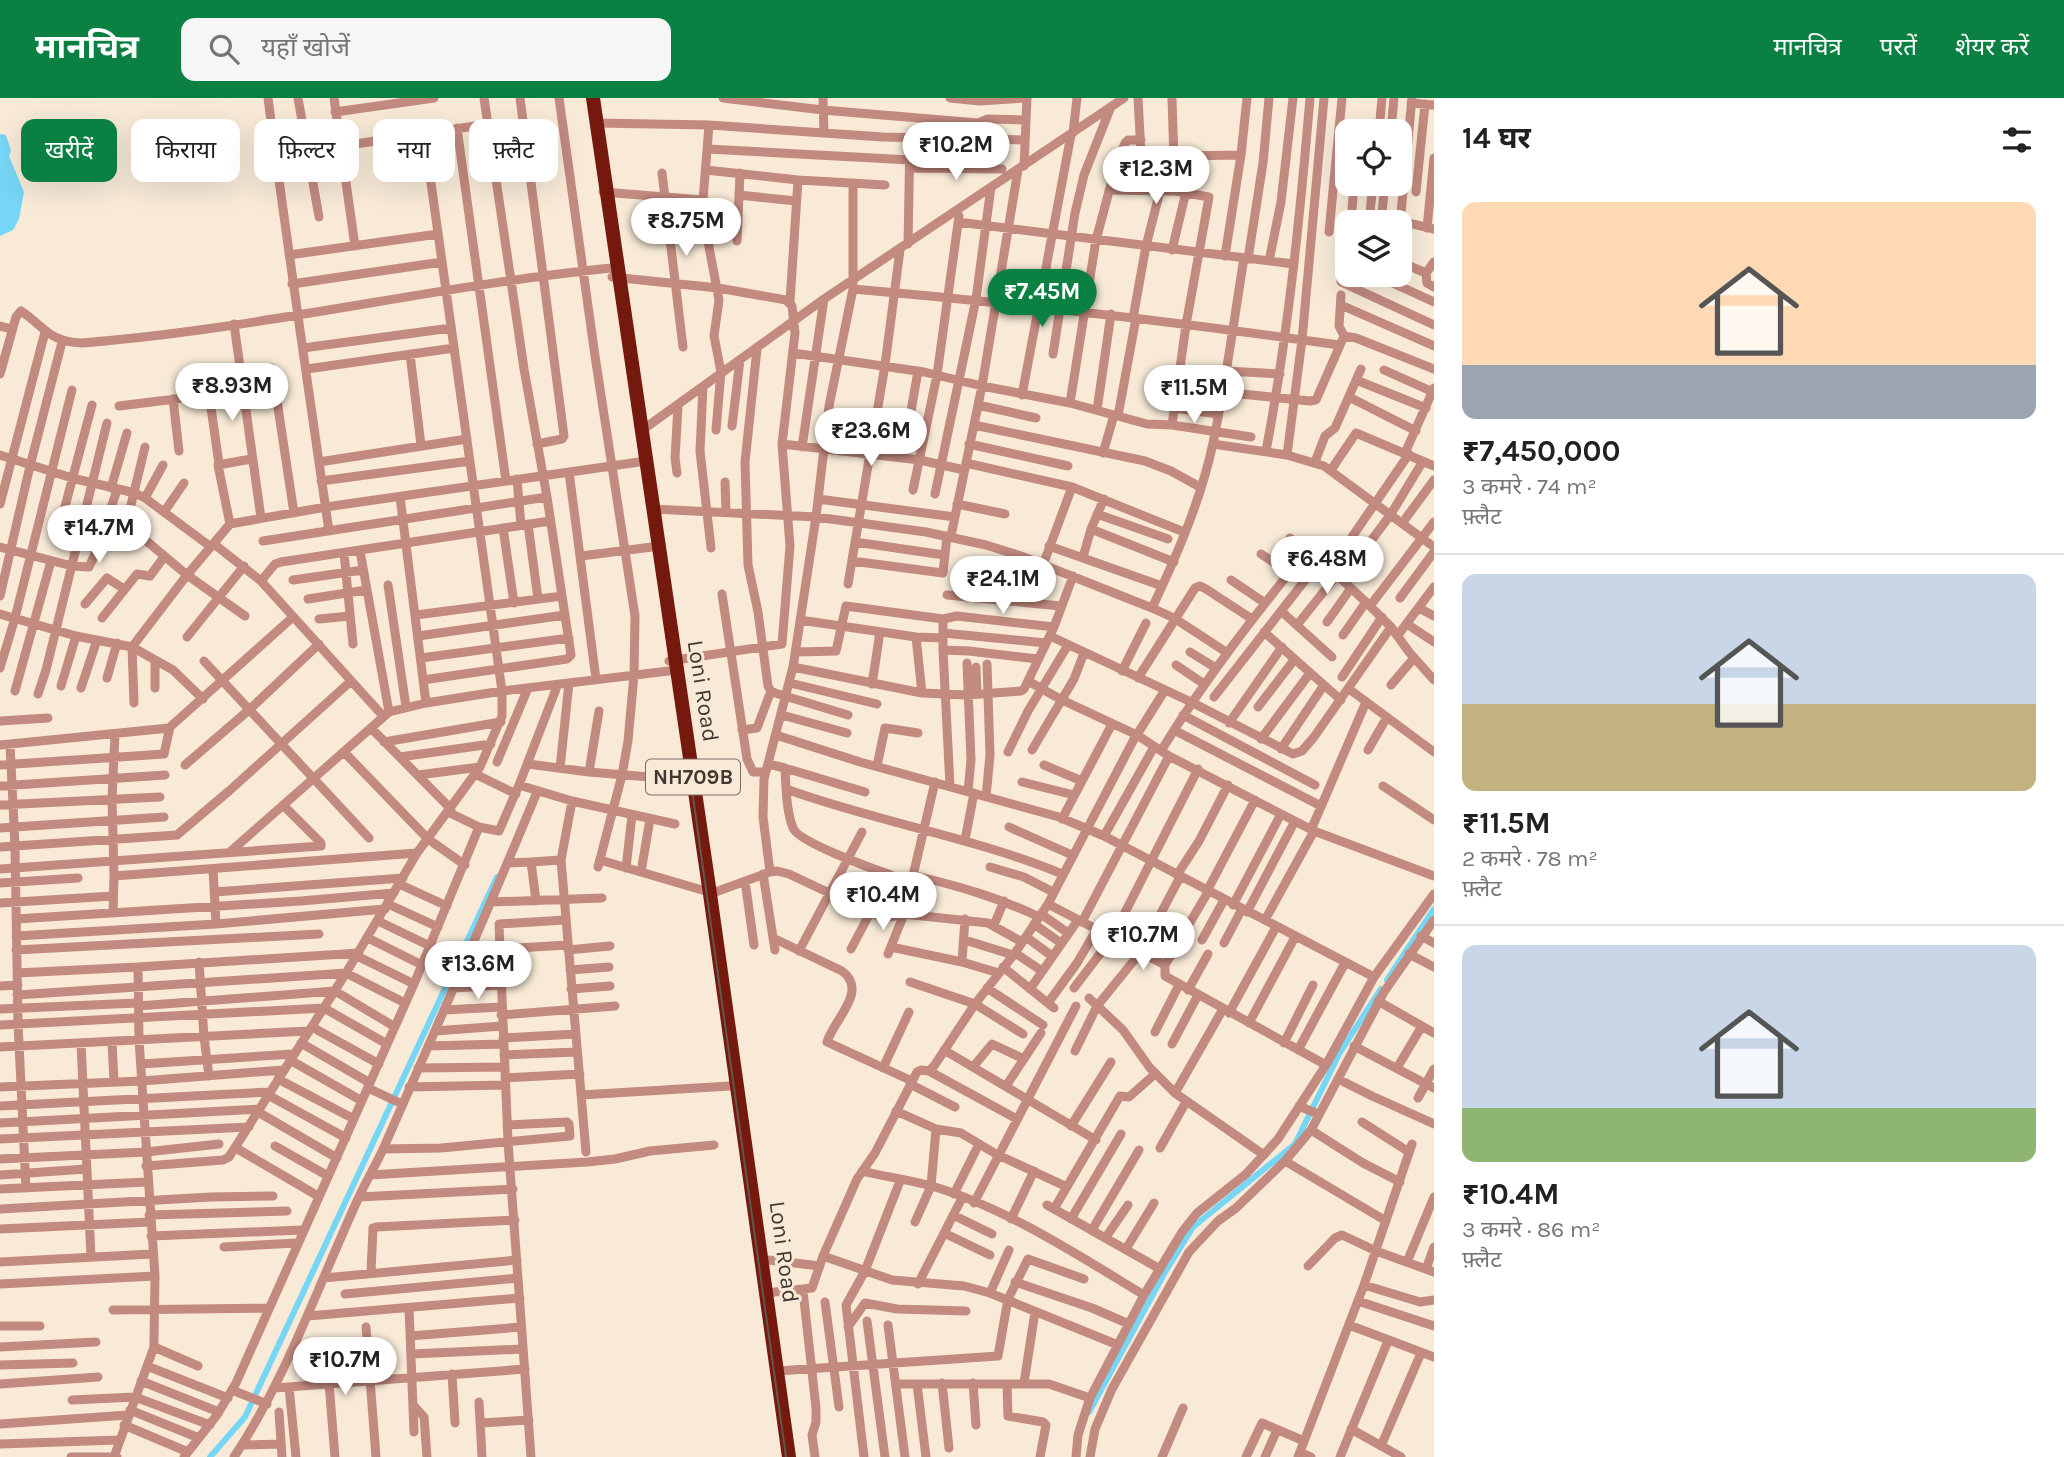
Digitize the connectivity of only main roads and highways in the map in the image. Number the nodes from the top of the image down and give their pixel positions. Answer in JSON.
{"nodes":[{"id":1,"x":586,"y":98,"type":"edge"},
{"id":2,"x":593,"y":98,"type":"edge"},
{"id":3,"x":603,"y":192,"type":"junction"},
{"id":4,"x":614,"y":274,"type":"junction"},
{"id":5,"x":650,"y":509,"type":"junction"},
{"id":6,"x":673,"y":665,"type":"junction"},
{"id":7,"x":706,"y":892,"type":"junction"},
{"id":8,"x":782,"y":1457,"type":"edge"},
{"id":9,"x":789,"y":1457,"type":"edge"}],
"edges":[{"from":1,"to":3,"type":"highway","name":"Loni Road","number":"NH709B"},
{"from":2,"to":3,"type":"highway","name":"Loni Road","number":"NH709B"},
{"from":3,"to":4,"type":"highway","name":"Loni Road","number":"NH709B"},
{"from":4,"to":5,"type":"highway","name":"Loni Road","number":"NH709B"},
{"from":4,"to":5,"type":"highway","name":"Loni Road","number":"NH709B"},
{"from":5,"to":6,"type":"highway","name":"Loni Road","number":"NH709B"},
{"from":5,"to":6,"type":"highway","name":"Loni Road","number":"NH709B"},
{"from":6,"to":7,"type":"highway","name":"Loni Road","number":"NH709B"},
{"from":6,"to":7,"type":"highway","name":"Loni Road","number":"NH709B"},
{"from":7,"to":8,"type":"highway","name":"Loni Road","number":"NH709B"},
{"from":7,"to":9,"type":"highway","name":"Loni Road","number":"NH709B"}]}
